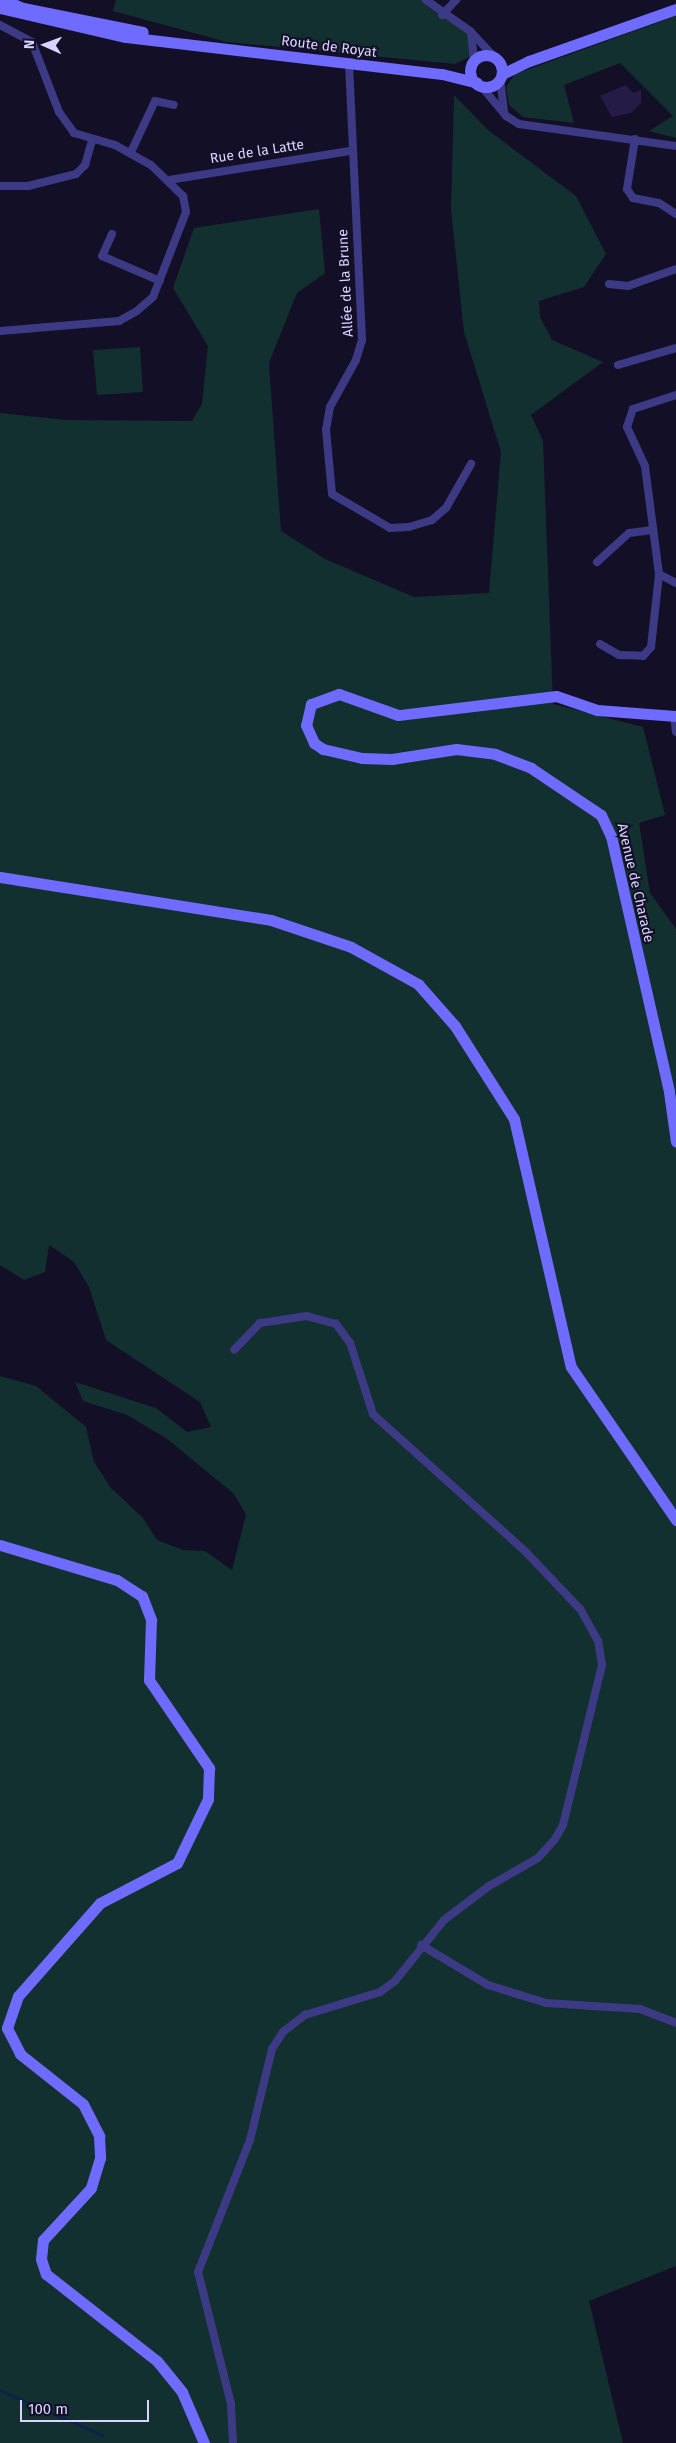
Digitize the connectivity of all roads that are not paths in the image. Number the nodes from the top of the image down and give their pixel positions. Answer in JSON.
{"nodes":[{"id":1,"x":4,"y":0,"type":"edge"},
{"id":2,"x":426,"y":0,"type":"edge"},
{"id":3,"x":456,"y":0,"type":"edge"},
{"id":4,"x":0,"y":8,"type":"edge"},
{"id":5,"x":676,"y":9,"type":"edge"},
{"id":6,"x":442,"y":15,"type":"junction"},
{"id":7,"x":0,"y":25,"type":"edge"},
{"id":8,"x":470,"y":31,"type":"junction"},
{"id":9,"x":213,"y":48,"type":"junction"},
{"id":10,"x":496,"y":58,"type":"junction"},
{"id":11,"x":529,"y":60,"type":"junction"},
{"id":12,"x":473,"y":63,"type":"junction"},
{"id":13,"x":348,"y":64,"type":"junction"},
{"id":14,"x":442,"y":74,"type":"junction"},
{"id":15,"x":501,"y":77,"type":"junction"},
{"id":16,"x":479,"y":84,"type":"junction"},
{"id":17,"x":174,"y":105,"type":"dead end"},
{"id":18,"x":506,"y":116,"type":"junction"},
{"id":19,"x":635,"y":139,"type":"junction"},
{"id":20,"x":92,"y":141,"type":"junction"},
{"id":21,"x":676,"y":146,"type":"edge"},
{"id":22,"x":350,"y":151,"type":"junction"},
{"id":23,"x":131,"y":152,"type":"junction"},
{"id":24,"x":170,"y":180,"type":"junction"},
{"id":25,"x":0,"y":186,"type":"edge"},
{"id":26,"x":676,"y":214,"type":"edge"},
{"id":27,"x":112,"y":234,"type":"dead end"},
{"id":28,"x":676,"y":269,"type":"edge"},
{"id":29,"x":160,"y":281,"type":"junction"},
{"id":30,"x":609,"y":284,"type":"dead end"},
{"id":31,"x":0,"y":331,"type":"edge"},
{"id":32,"x":676,"y":348,"type":"edge"},
{"id":33,"x":618,"y":365,"type":"dead end"},
{"id":34,"x":676,"y":395,"type":"edge"},
{"id":35,"x":471,"y":464,"type":"dead end"},
{"id":36,"x":653,"y":530,"type":"junction"},
{"id":37,"x":597,"y":562,"type":"dead end"},
{"id":38,"x":659,"y":574,"type":"junction"},
{"id":39,"x":676,"y":583,"type":"edge"},
{"id":40,"x":600,"y":644,"type":"dead end"},
{"id":41,"x":675,"y":716,"type":"edge"},
{"id":42,"x":676,"y":732,"type":"edge"},
{"id":43,"x":0,"y":877,"type":"edge"},
{"id":44,"x":676,"y":1142,"type":"edge"},
{"id":45,"x":234,"y":1350,"type":"dead end"},
{"id":46,"x":676,"y":1520,"type":"edge"},
{"id":47,"x":0,"y":1545,"type":"edge"},
{"id":48,"x":421,"y":1945,"type":"junction"},
{"id":49,"x":676,"y":2023,"type":"edge"},
{"id":50,"x":204,"y":2443,"type":"edge"},
{"id":51,"x":233,"y":2443,"type":"edge"}],
"edges":[{"from":1,"to":9,"type":"street","name":"Route de Royat"},
{"from":2,"to":6,"type":"street"},
{"from":3,"to":6,"type":"street"},
{"from":4,"to":9,"type":"street","name":"Route de Royat"},
{"from":5,"to":11,"type":"street"},
{"from":6,"to":8,"type":"street"},
{"from":7,"to":20,"type":"street"},
{"from":8,"to":10,"type":"street"},
{"from":8,"to":12,"type":"street"},
{"from":9,"to":13,"type":"street","name":"Route de Royat"},
{"from":10,"to":11,"type":"street"},
{"from":10,"to":12,"type":"street","name":"Route de Royat"},
{"from":10,"to":15,"type":"street"},
{"from":11,"to":15,"type":"street"},
{"from":12,"to":14,"type":"street","name":"Route de Royat"},
{"from":12,"to":16,"type":"street"},
{"from":13,"to":14,"type":"street","name":"Route de Royat"},
{"from":13,"to":22,"type":"street","name":"Allée de la Brune"},
{"from":14,"to":16,"type":"street","name":"Route de Royat"},
{"from":15,"to":16,"type":"street"},
{"from":15,"to":18,"type":"street"},
{"from":16,"to":18,"type":"street"},
{"from":17,"to":23,"type":"street"},
{"from":18,"to":19,"type":"street"},
{"from":19,"to":21,"type":"street"},
{"from":19,"to":26,"type":"street"},
{"from":20,"to":23,"type":"street"},
{"from":20,"to":25,"type":"street"},
{"from":22,"to":24,"type":"street","name":"Rue de la Latte"},
{"from":22,"to":35,"type":"street","name":"Allée de la Brune"},
{"from":23,"to":24,"type":"street"},
{"from":24,"to":29,"type":"street"},
{"from":27,"to":29,"type":"street"},
{"from":28,"to":30,"type":"street"},
{"from":29,"to":31,"type":"street"},
{"from":32,"to":33,"type":"street"},
{"from":34,"to":36,"type":"street"},
{"from":36,"to":37,"type":"street"},
{"from":36,"to":38,"type":"street"},
{"from":38,"to":39,"type":"street"},
{"from":38,"to":40,"type":"street"},
{"from":41,"to":42,"type":"street"},
{"from":41,"to":44,"type":"street","name":"Avenue de Charade"},
{"from":43,"to":46,"type":"street"},
{"from":45,"to":48,"type":"street"},
{"from":47,"to":50,"type":"street"},
{"from":48,"to":49,"type":"street"},
{"from":48,"to":51,"type":"street"}]}
